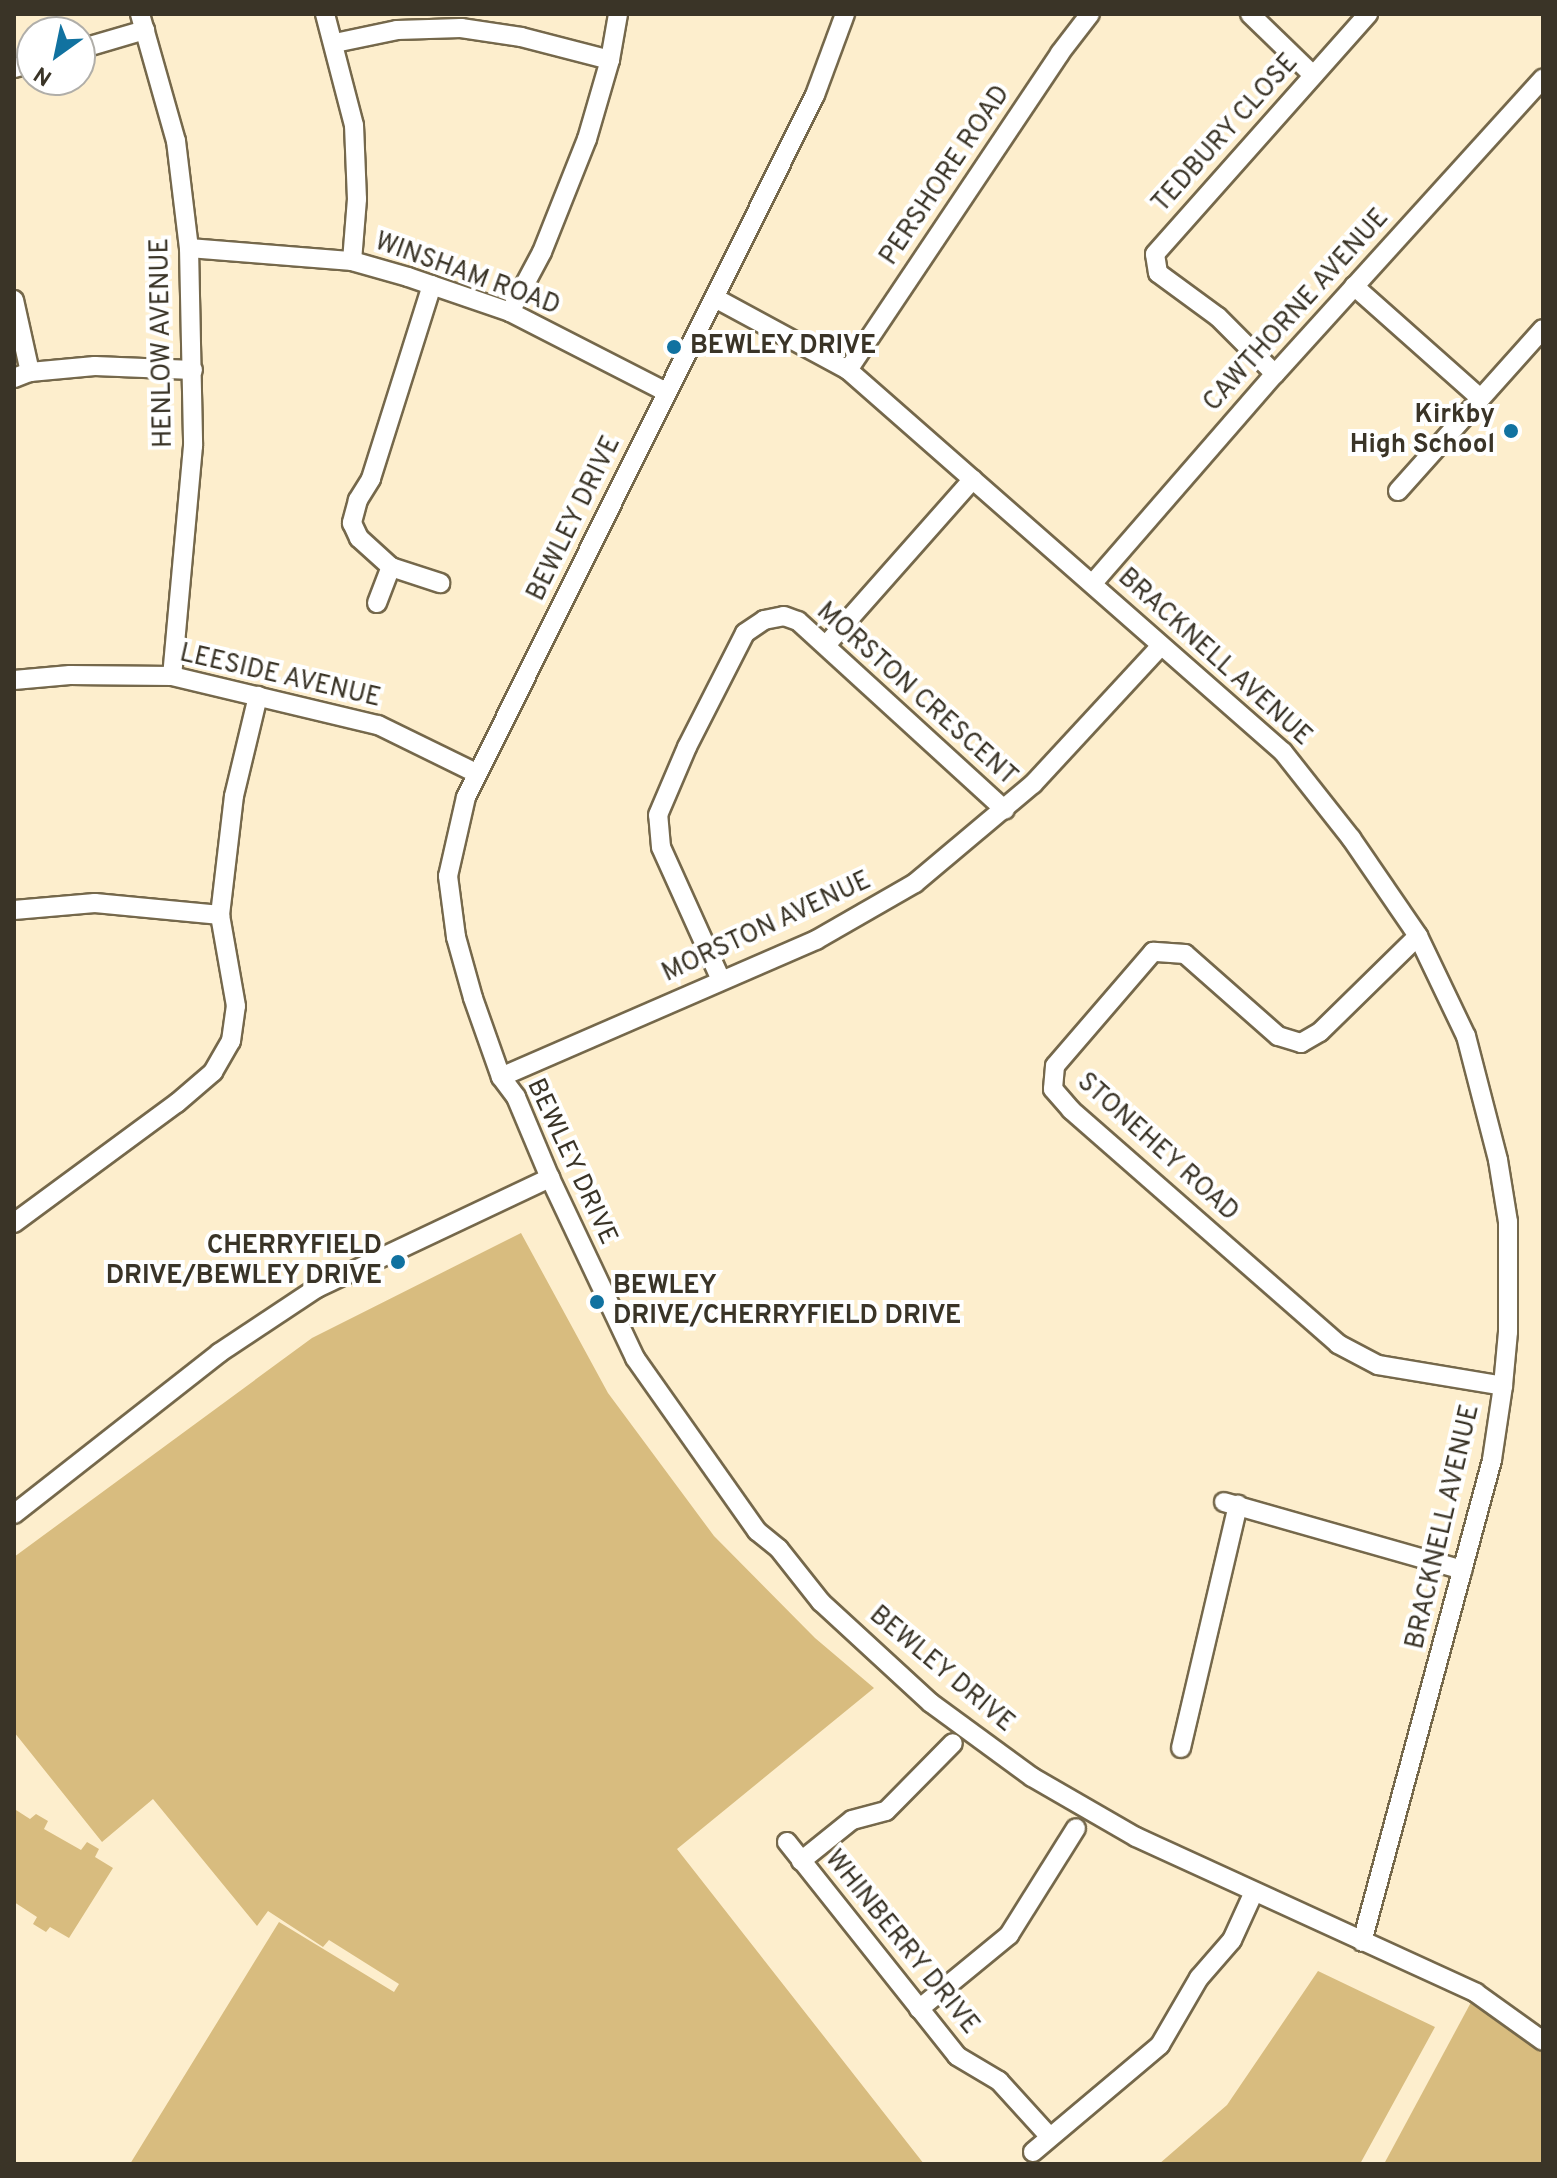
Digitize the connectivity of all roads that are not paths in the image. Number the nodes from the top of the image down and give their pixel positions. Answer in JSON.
{"nodes":[{"id":1,"x":325,"y":14,"type":"edge"},
{"id":2,"x":618,"y":14,"type":"edge"},
{"id":3,"x":845,"y":14,"type":"edge"},
{"id":4,"x":1090,"y":14,"type":"edge"},
{"id":5,"x":1250,"y":14,"type":"edge"},
{"id":6,"x":1368,"y":14,"type":"edge"},
{"id":7,"x":143,"y":22,"type":"edge"},
{"id":8,"x":96,"y":42,"type":"edge"},
{"id":9,"x":335,"y":43,"type":"junction"},
{"id":10,"x":610,"y":60,"type":"junction"},
{"id":11,"x":1313,"y":75,"type":"junction"},
{"id":12,"x":1540,"y":88,"type":"edge"},
{"id":13,"x":189,"y":248,"type":"junction"},
{"id":14,"x":352,"y":261,"type":"junction"},
{"id":15,"x":432,"y":285,"type":"junction"},
{"id":16,"x":1354,"y":286,"type":"junction"},
{"id":17,"x":715,"y":298,"type":"junction"},
{"id":18,"x":14,"y":300,"type":"edge"},
{"id":19,"x":510,"y":312,"type":"junction"},
{"id":20,"x":1543,"y":329,"type":"edge"},
{"id":21,"x":193,"y":370,"type":"junction"},
{"id":22,"x":848,"y":370,"type":"junction"},
{"id":23,"x":1275,"y":374,"type":"junction"},
{"id":24,"x":22,"y":375,"type":"edge"},
{"id":25,"x":666,"y":392,"type":"junction"},
{"id":26,"x":1480,"y":398,"type":"junction"},
{"id":27,"x":973,"y":479,"type":"junction"},
{"id":28,"x":1398,"y":491,"type":"dead end"},
{"id":29,"x":391,"y":567,"type":"junction"},
{"id":30,"x":440,"y":583,"type":"dead end"},
{"id":31,"x":1093,"y":583,"type":"junction"},
{"id":32,"x":377,"y":603,"type":"dead end"},
{"id":33,"x":827,"y":644,"type":"junction"},
{"id":34,"x":1161,"y":646,"type":"junction"},
{"id":35,"x":172,"y":676,"type":"junction"},
{"id":36,"x":14,"y":680,"type":"edge"},
{"id":37,"x":258,"y":696,"type":"junction"},
{"id":38,"x":476,"y":773,"type":"junction"},
{"id":39,"x":1005,"y":810,"type":"junction"},
{"id":40,"x":14,"y":910,"type":"edge"},
{"id":41,"x":220,"y":915,"type":"junction"},
{"id":42,"x":1418,"y":936,"type":"junction"},
{"id":43,"x":721,"y":980,"type":"junction"},
{"id":44,"x":501,"y":1077,"type":"junction"},
{"id":45,"x":550,"y":1178,"type":"junction"},
{"id":46,"x":14,"y":1223,"type":"edge"},
{"id":47,"x":1503,"y":1386,"type":"junction"},
{"id":48,"x":14,"y":1514,"type":"edge"},
{"id":49,"x":1462,"y":1570,"type":"junction"},
{"id":50,"x":953,"y":1743,"type":"dead end"},
{"id":51,"x":1181,"y":1748,"type":"dead end"},
{"id":52,"x":1076,"y":1828,"type":"dead end"},
{"id":53,"x":787,"y":1842,"type":"dead end"},
{"id":54,"x":801,"y":1861,"type":"junction"},
{"id":55,"x":1254,"y":1892,"type":"junction"},
{"id":56,"x":1362,"y":1942,"type":"junction"},
{"id":57,"x":919,"y":2009,"type":"junction"},
{"id":58,"x":1543,"y":2041,"type":"edge"},
{"id":59,"x":1049,"y":2136,"type":"junction"},
{"id":60,"x":1033,"y":2152,"type":"dead end"}],
"edges":[{"from":1,"to":9,"type":"street"},
{"from":2,"to":10,"type":"street"},
{"from":3,"to":17,"type":"street","name":"BEWLEY DRIVE"},
{"from":4,"to":22,"type":"street","name":"PERSHORE ROAD"},
{"from":5,"to":11,"type":"street"},
{"from":6,"to":11,"type":"street","name":"TEDBURY CLOSE"},
{"from":7,"to":8,"type":"street"},
{"from":7,"to":13,"type":"street","name":"HENLOW AVENUE"},
{"from":9,"to":10,"type":"street"},
{"from":9,"to":14,"type":"street"},
{"from":10,"to":19,"type":"street"},
{"from":11,"to":23,"type":"street","name":"TEDBURY CLOSE"},
{"from":12,"to":16,"type":"street","name":"CAWTHORNE AVENUE"},
{"from":13,"to":14,"type":"street","name":"WINSHAM ROAD"},
{"from":13,"to":21,"type":"street","name":"HENLOW AVENUE"},
{"from":14,"to":15,"type":"street","name":"WINSHAM ROAD"},
{"from":15,"to":19,"type":"street","name":"WINSHAM ROAD"},
{"from":15,"to":29,"type":"street"},
{"from":16,"to":23,"type":"street","name":"CAWTHORNE AVENUE"},
{"from":16,"to":26,"type":"street"},
{"from":17,"to":22,"type":"street","name":"BRACKNELL AVENUE"},
{"from":17,"to":25,"type":"street","name":"BEWLEY DRIVE"},
{"from":18,"to":24,"type":"street"},
{"from":19,"to":25,"type":"street","name":"WINSHAM ROAD"},
{"from":20,"to":26,"type":"street"},
{"from":21,"to":24,"type":"street"},
{"from":21,"to":35,"type":"street","name":"HENLOW AVENUE"},
{"from":22,"to":27,"type":"street","name":"BRACKNELL AVENUE"},
{"from":23,"to":31,"type":"street","name":"CAWTHORNE AVENUE"},
{"from":25,"to":38,"type":"street","name":"BEWLEY DRIVE"},
{"from":26,"to":28,"type":"street"},
{"from":27,"to":31,"type":"street","name":"BRACKNELL AVENUE"},
{"from":27,"to":33,"type":"street"},
{"from":29,"to":30,"type":"street"},
{"from":29,"to":32,"type":"street"},
{"from":31,"to":34,"type":"street","name":"BRACKNELL AVENUE"},
{"from":33,"to":39,"type":"street","name":"MORSTON CRESCENT"},
{"from":33,"to":43,"type":"street","name":"MORSTON CRESCENT"},
{"from":34,"to":39,"type":"street","name":"MORSTON AVENUE"},
{"from":34,"to":42,"type":"street","name":"BRACKNELL AVENUE"},
{"from":35,"to":36,"type":"street","name":"LEESIDE AVENUE"},
{"from":35,"to":37,"type":"street","name":"LEESIDE AVENUE"},
{"from":37,"to":38,"type":"street","name":"LEESIDE AVENUE"},
{"from":37,"to":41,"type":"street"},
{"from":38,"to":44,"type":"street","name":"BEWLEY DRIVE"},
{"from":39,"to":43,"type":"street","name":"MORSTON AVENUE"},
{"from":40,"to":41,"type":"street"},
{"from":41,"to":46,"type":"street"},
{"from":42,"to":47,"type":"street","name":"BRACKNELL AVENUE"},
{"from":42,"to":47,"type":"street","name":"STONEHEY ROAD"},
{"from":43,"to":44,"type":"street","name":"MORSTON AVENUE"},
{"from":44,"to":45,"type":"street","name":"BEWLEY DRIVE"},
{"from":45,"to":48,"type":"street"},
{"from":45,"to":55,"type":"street","name":"BEWLEY DRIVE"},
{"from":47,"to":49,"type":"street","name":"BRACKNELL AVENUE"},
{"from":49,"to":51,"type":"street"},
{"from":49,"to":56,"type":"street","name":"BRACKNELL AVENUE"},
{"from":50,"to":54,"type":"street"},
{"from":52,"to":57,"type":"street"},
{"from":53,"to":54,"type":"street","name":"WHINBERRY DRIVE"},
{"from":54,"to":57,"type":"street","name":"WHINBERRY DRIVE"},
{"from":55,"to":56,"type":"street","name":"BEWLEY DRIVE"},
{"from":55,"to":59,"type":"street"},
{"from":56,"to":58,"type":"street","name":"BEWLEY DRIVE"},
{"from":57,"to":59,"type":"street","name":"WHINBERRY DRIVE"},
{"from":59,"to":60,"type":"street"}]}
